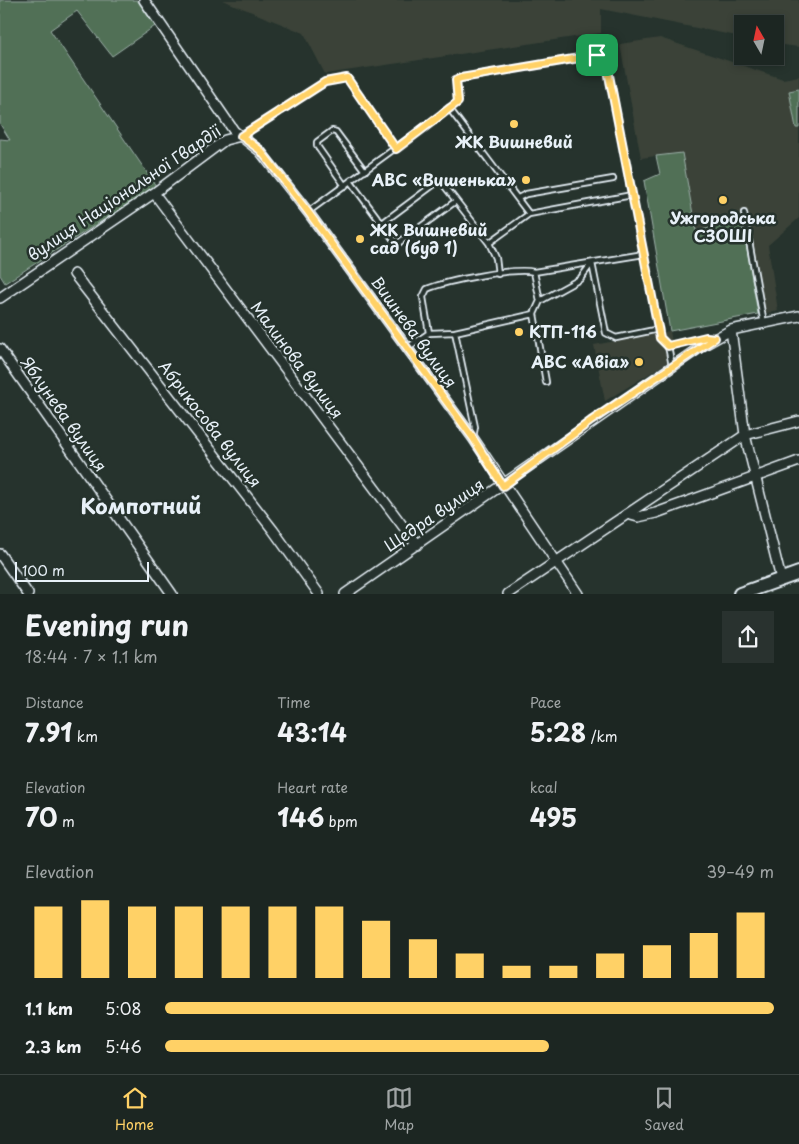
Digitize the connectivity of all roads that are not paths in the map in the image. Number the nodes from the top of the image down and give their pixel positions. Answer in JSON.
{"nodes":[{"id":1,"x":144,"y":0,"type":"edge"},
{"id":2,"x":449,"y":108,"type":"junction"},
{"id":3,"x":241,"y":136,"type":"junction"},
{"id":4,"x":396,"y":149,"type":"junction"},
{"id":5,"x":365,"y":171,"type":"junction"},
{"id":6,"x":613,"y":179,"type":"dead end"},
{"id":7,"x":350,"y":182,"type":"junction"},
{"id":8,"x":345,"y":186,"type":"junction"},
{"id":9,"x":154,"y":193,"type":"junction"},
{"id":10,"x":632,"y":195,"type":"junction"},
{"id":11,"x":518,"y":198,"type":"junction"},
{"id":12,"x":456,"y":200,"type":"junction"},
{"id":13,"x":308,"y":212,"type":"junction"},
{"id":14,"x":744,"y":213,"type":"dead end"},
{"id":15,"x":529,"y":214,"type":"junction"},
{"id":16,"x":381,"y":224,"type":"junction"},
{"id":17,"x":490,"y":243,"type":"junction"},
{"id":18,"x":644,"y":254,"type":"junction"},
{"id":19,"x":592,"y":263,"type":"junction"},
{"id":20,"x":534,"y":272,"type":"junction"},
{"id":21,"x":74,"y":274,"type":"dead end"},
{"id":22,"x":498,"y":274,"type":"junction"},
{"id":23,"x":0,"y":286,"type":"edge"},
{"id":24,"x":3,"y":296,"type":"edge"},
{"id":25,"x":540,"y":300,"type":"junction"},
{"id":26,"x":534,"y":314,"type":"junction"},
{"id":27,"x":799,"y":316,"type":"edge"},
{"id":28,"x":764,"y":324,"type":"junction"},
{"id":29,"x":658,"y":330,"type":"junction"},
{"id":30,"x":731,"y":330,"type":"junction"},
{"id":31,"x":455,"y":332,"type":"junction"},
{"id":32,"x":429,"y":333,"type":"junction"},
{"id":33,"x":715,"y":338,"type":"junction"},
{"id":34,"x":668,"y":346,"type":"junction"},
{"id":35,"x":407,"y":348,"type":"junction"},
{"id":36,"x":0,"y":349,"type":"edge"},
{"id":37,"x":672,"y":366,"type":"junction"},
{"id":38,"x":546,"y":382,"type":"dead end"},
{"id":39,"x":799,"y":421,"type":"edge"},
{"id":40,"x":745,"y":435,"type":"junction"},
{"id":41,"x":473,"y":438,"type":"junction"},
{"id":42,"x":799,"y":461,"type":"edge"},
{"id":43,"x":756,"y":478,"type":"junction"},
{"id":44,"x":503,"y":486,"type":"junction"},
{"id":45,"x":627,"y":514,"type":"junction"},
{"id":46,"x":417,"y":545,"type":"junction"},
{"id":47,"x":0,"y":554,"type":"edge"},
{"id":48,"x":555,"y":562,"type":"junction"},
{"id":49,"x":799,"y":573,"type":"edge"},
{"id":50,"x":781,"y":579,"type":"junction"},
{"id":51,"x":28,"y":594,"type":"edge"},
{"id":52,"x":172,"y":594,"type":"edge"},
{"id":53,"x":319,"y":594,"type":"edge"},
{"id":54,"x":345,"y":594,"type":"edge"},
{"id":55,"x":508,"y":594,"type":"edge"},
{"id":56,"x":578,"y":594,"type":"edge"},
{"id":57,"x":740,"y":594,"type":"edge"}],
"edges":[{"from":1,"to":3,"type":"street","name":"Вишнева вулиця"},
{"from":2,"to":4,"type":"lane"},
{"from":2,"to":10,"type":"lane"},
{"from":2,"to":11,"type":"lane"},
{"from":3,"to":4,"type":"lane","name":"вулиця Національної Гвардії"},
{"from":3,"to":9,"type":"street","name":"вулиця Національної Гвардії"},
{"from":3,"to":13,"type":"street","name":"Вишнева вулиця"},
{"from":4,"to":5,"type":"lane"},
{"from":5,"to":7,"type":"lane"},
{"from":5,"to":8,"type":"lane"},
{"from":6,"to":11,"type":"lane"},
{"from":7,"to":8,"type":"lane"},
{"from":7,"to":16,"type":"lane"},
{"from":8,"to":13,"type":"lane"},
{"from":9,"to":24,"type":"street","name":"вулиця Національної Гвардії"},
{"from":9,"to":46,"type":"street","name":"Малинова вулиця"},
{"from":10,"to":15,"type":"lane"},
{"from":10,"to":18,"type":"lane"},
{"from":11,"to":15,"type":"lane"},
{"from":12,"to":16,"type":"lane"},
{"from":12,"to":16,"type":"lane"},
{"from":12,"to":17,"type":"lane"},
{"from":13,"to":35,"type":"street","name":"Вишнева вулиця"},
{"from":14,"to":28,"type":"lane"},
{"from":15,"to":17,"type":"lane"},
{"from":17,"to":22,"type":"lane"},
{"from":18,"to":19,"type":"lane"},
{"from":18,"to":29,"type":"lane"},
{"from":19,"to":20,"type":"lane"},
{"from":19,"to":25,"type":"lane"},
{"from":19,"to":29,"type":"lane"},
{"from":20,"to":22,"type":"lane"},
{"from":20,"to":25,"type":"lane"},
{"from":21,"to":53,"type":"street","name":"Абрикосова вулиця"},
{"from":22,"to":32,"type":"lane"},
{"from":23,"to":24,"type":"street"},
{"from":25,"to":26,"type":"lane"},
{"from":26,"to":31,"type":"lane"},
{"from":26,"to":38,"type":"lane"},
{"from":27,"to":28,"type":"street","name":"Щедра вулиця"},
{"from":28,"to":30,"type":"street","name":"Щедра вулиця"},
{"from":29,"to":34,"type":"lane"},
{"from":30,"to":33,"type":"street","name":"Щедра вулиця"},
{"from":30,"to":40,"type":"street"},
{"from":31,"to":32,"type":"lane"},
{"from":31,"to":41,"type":"lane"},
{"from":32,"to":35,"type":"lane"},
{"from":33,"to":34,"type":"lane"},
{"from":33,"to":37,"type":"street","name":"Щедра вулиця"},
{"from":34,"to":37,"type":"lane"},
{"from":35,"to":41,"type":"street","name":"Вишнева вулиця"},
{"from":36,"to":52,"type":"street","name":"Яблунева вулиця"},
{"from":37,"to":44,"type":"street","name":"Щедра вулиця"},
{"from":39,"to":40,"type":"street"},
{"from":40,"to":43,"type":"street"},
{"from":40,"to":45,"type":"street"},
{"from":41,"to":44,"type":"street","name":"Вишнева вулиця"},
{"from":42,"to":43,"type":"street"},
{"from":43,"to":45,"type":"street"},
{"from":43,"to":50,"type":"street"},
{"from":44,"to":46,"type":"street","name":"Щедра вулиця"},
{"from":44,"to":48,"type":"street","name":"Вишнева вулиця"},
{"from":45,"to":48,"type":"street"},
{"from":46,"to":54,"type":"street","name":"Щедра вулиця"},
{"from":47,"to":51,"type":"street"},
{"from":48,"to":55,"type":"street"},
{"from":48,"to":56,"type":"street","name":"Вишнева вулиця"},
{"from":49,"to":50,"type":"street"},
{"from":50,"to":57,"type":"street"}]}
